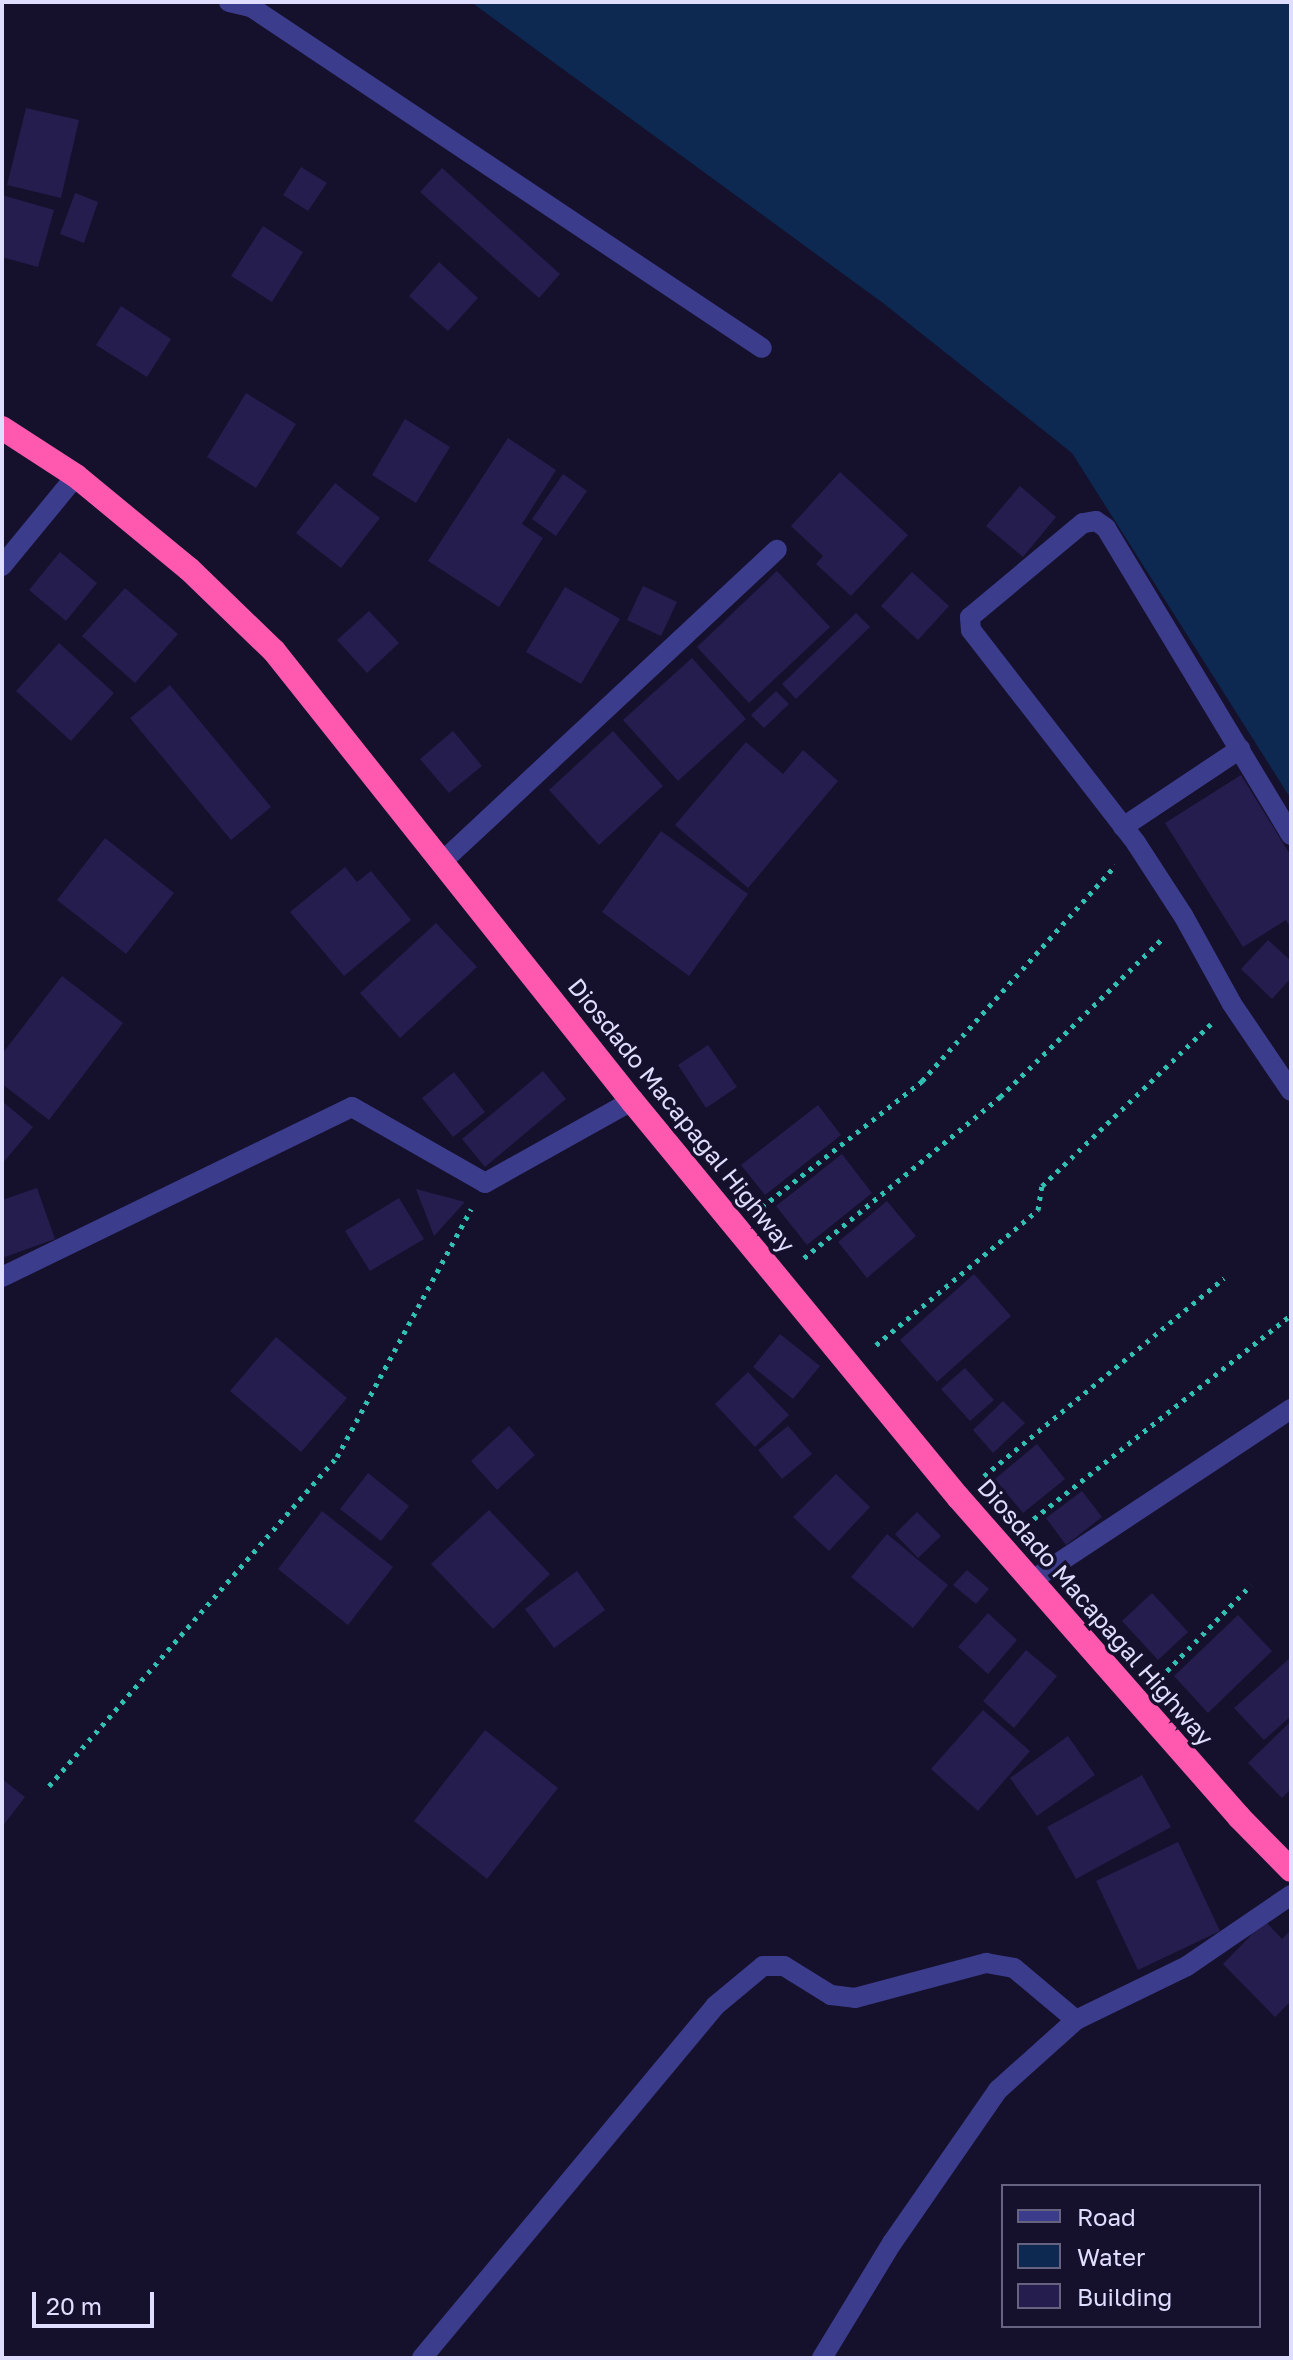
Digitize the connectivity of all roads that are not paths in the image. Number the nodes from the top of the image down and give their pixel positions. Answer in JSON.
{"nodes":[{"id":1,"x":229,"y":2,"type":"edge"},
{"id":2,"x":762,"y":348,"type":"dead end"},
{"id":3,"x":2,"y":428,"type":"edge"},
{"id":4,"x":76,"y":476,"type":"junction"},
{"id":5,"x":777,"y":550,"type":"dead end"},
{"id":6,"x":2,"y":566,"type":"edge"},
{"id":7,"x":1240,"y":749,"type":"junction"},
{"id":8,"x":1130,"y":835,"type":"junction"},
{"id":9,"x":1291,"y":835,"type":"edge"},
{"id":10,"x":444,"y":860,"type":"junction"},
{"id":11,"x":1291,"y":1091,"type":"edge"},
{"id":12,"x":632,"y":1101,"type":"junction"},
{"id":13,"x":2,"y":1277,"type":"edge"},
{"id":14,"x":1291,"y":1409,"type":"edge"},
{"id":15,"x":1031,"y":1581,"type":"junction"},
{"id":16,"x":1291,"y":1870,"type":"edge"},
{"id":17,"x":1291,"y":1895,"type":"edge"},
{"id":18,"x":1076,"y":2020,"type":"junction"},
{"id":19,"x":422,"y":2358,"type":"edge"},
{"id":20,"x":822,"y":2358,"type":"edge"}],
"edges":[{"from":1,"to":2,"type":"street"},
{"from":3,"to":4,"type":"highway","name":"Diosdado Macapagal Highway"},
{"from":4,"to":6,"type":"street"},
{"from":4,"to":10,"type":"highway","name":"Diosdado Macapagal Highway"},
{"from":5,"to":10,"type":"street"},
{"from":7,"to":8,"type":"street"},
{"from":7,"to":8,"type":"street"},
{"from":7,"to":9,"type":"street"},
{"from":8,"to":11,"type":"street"},
{"from":10,"to":12,"type":"highway","name":"Diosdado Macapagal Highway"},
{"from":12,"to":13,"type":"street"},
{"from":12,"to":15,"type":"highway","name":"Diosdado Macapagal Highway"},
{"from":14,"to":15,"type":"street"},
{"from":15,"to":16,"type":"highway","name":"Diosdado Macapagal Highway"},
{"from":17,"to":18,"type":"street"},
{"from":18,"to":19,"type":"street"},
{"from":18,"to":20,"type":"street"}]}
